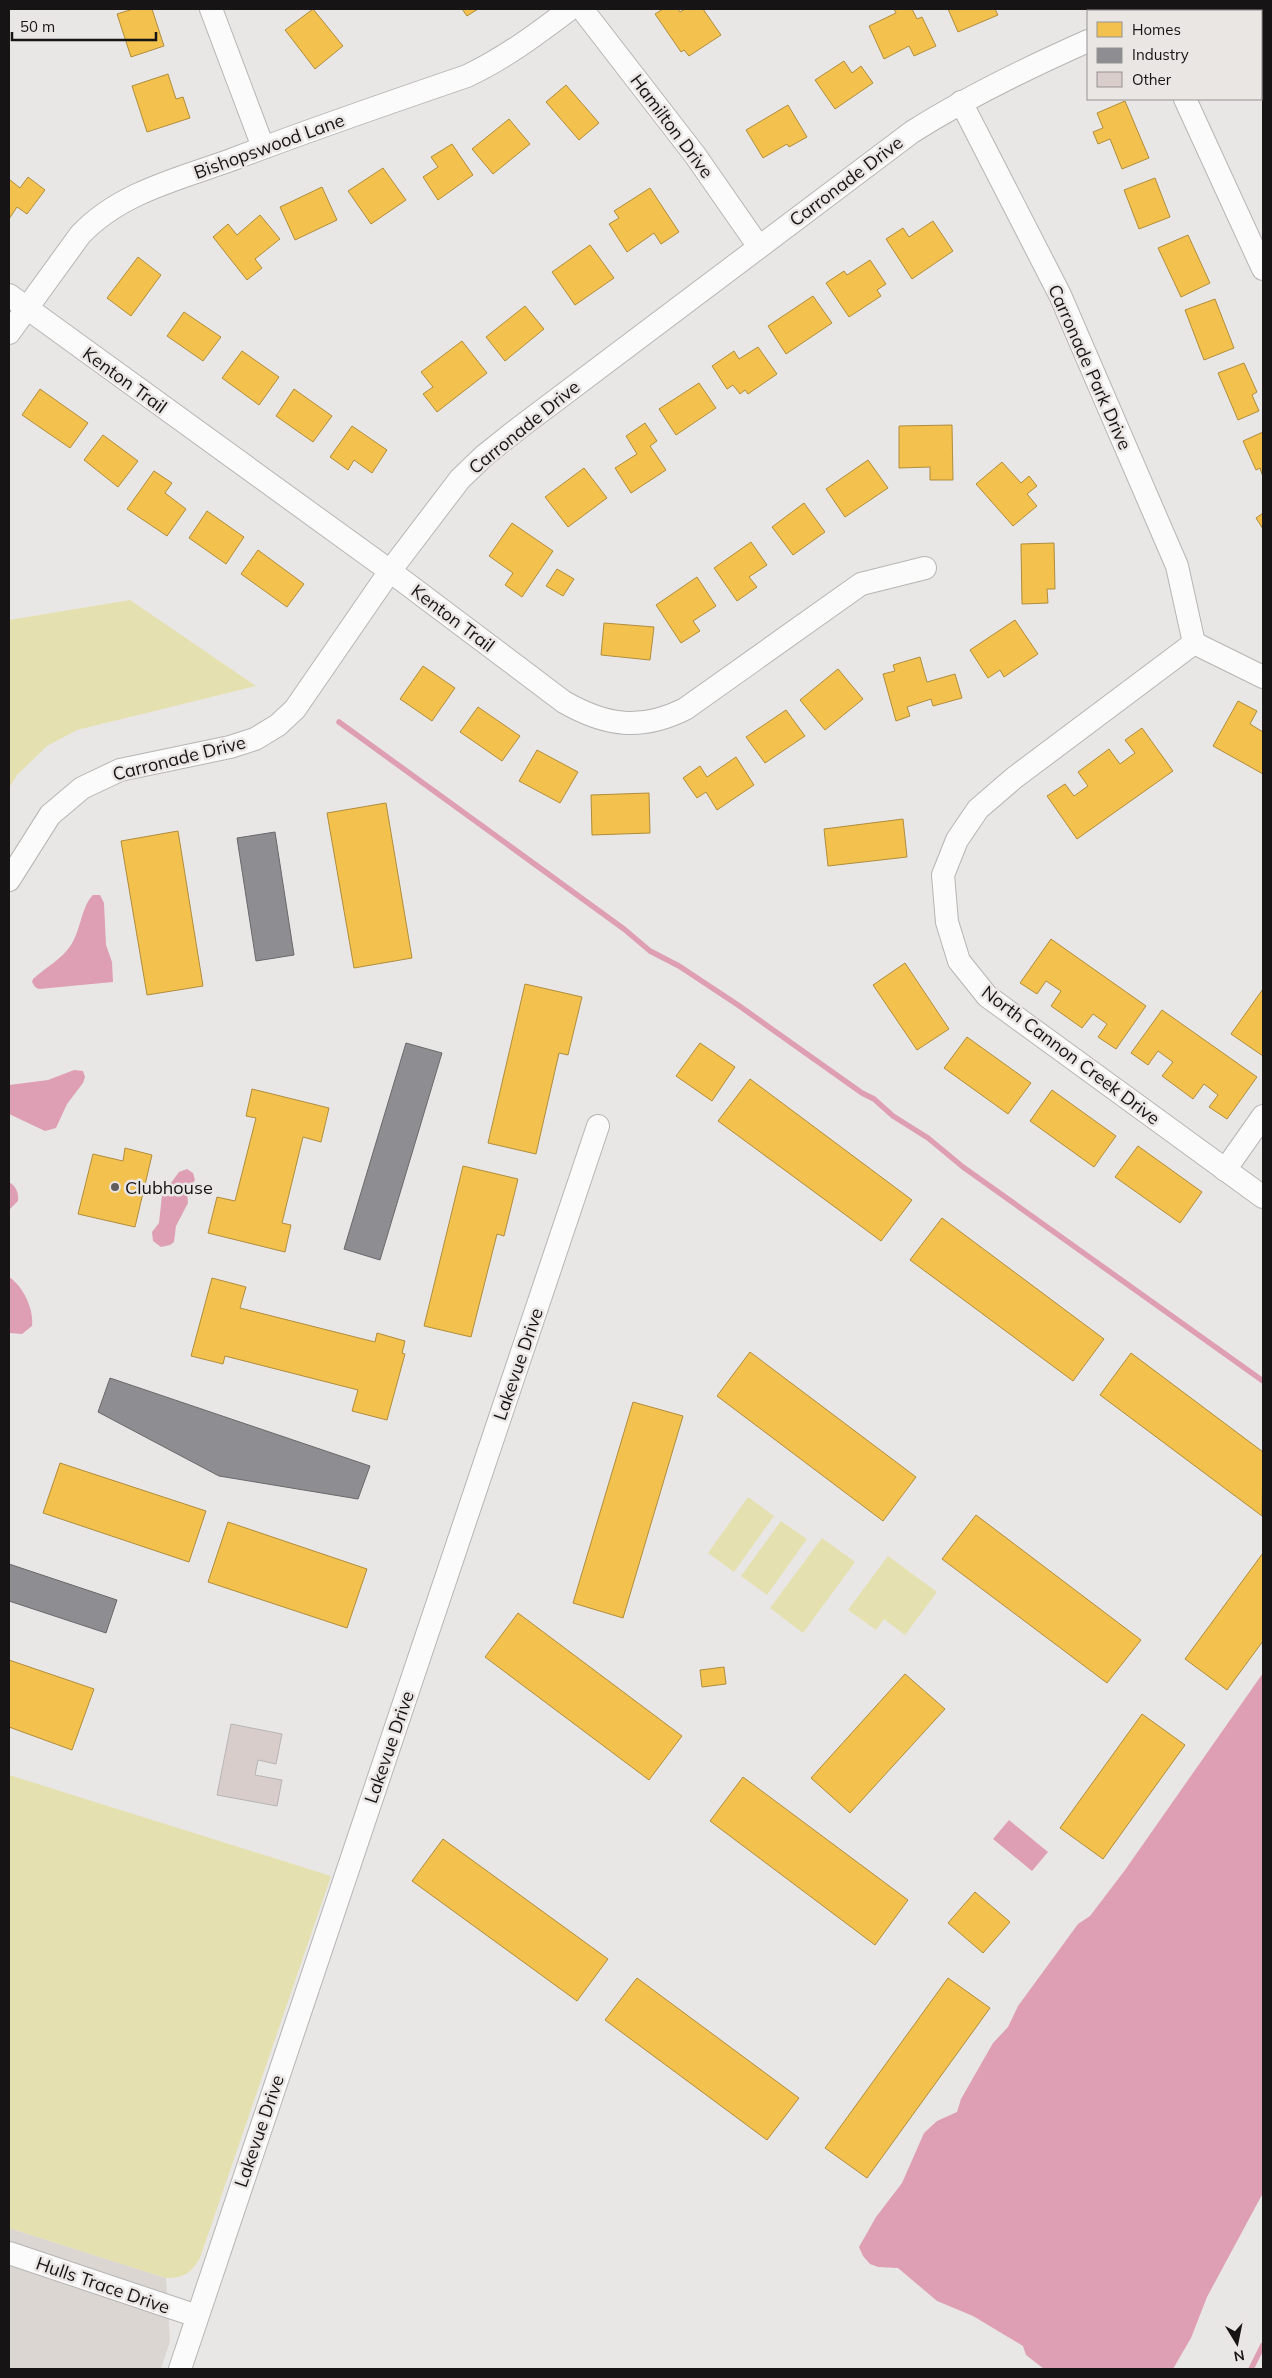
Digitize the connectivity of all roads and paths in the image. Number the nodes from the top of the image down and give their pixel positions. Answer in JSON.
{"nodes":[{"id":1,"x":211,"y":9,"type":"edge"},
{"id":2,"x":570,"y":9,"type":"edge"},
{"id":3,"x":582,"y":9,"type":"edge"},
{"id":4,"x":1087,"y":41,"type":"edge"},
{"id":5,"x":1185,"y":100,"type":"edge"},
{"id":6,"x":960,"y":102,"type":"junction"},
{"id":7,"x":263,"y":148,"type":"junction"},
{"id":8,"x":759,"y":247,"type":"junction"},
{"id":9,"x":1263,"y":269,"type":"edge"},
{"id":10,"x":9,"y":295,"type":"edge"},
{"id":11,"x":27,"y":308,"type":"junction"},
{"id":12,"x":9,"y":333,"type":"edge"},
{"id":13,"x":925,"y":568,"type":"dead end"},
{"id":14,"x":390,"y":571,"type":"junction"},
{"id":15,"x":1194,"y":643,"type":"junction"},
{"id":16,"x":1263,"y":677,"type":"edge"},
{"id":17,"x":9,"y":880,"type":"edge"},
{"id":18,"x":1263,"y":1116,"type":"edge"},
{"id":19,"x":598,"y":1126,"type":"dead end"},
{"id":20,"x":1226,"y":1170,"type":"junction"},
{"id":21,"x":1263,"y":1197,"type":"edge"},
{"id":22,"x":9,"y":2253,"type":"edge"},
{"id":23,"x":197,"y":2316,"type":"junction"},
{"id":24,"x":180,"y":2369,"type":"edge"}],
"edges":[{"from":1,"to":7,"type":"street"},
{"from":2,"to":7,"type":"street","name":"Bishopswood Lane"},
{"from":3,"to":8,"type":"street","name":"Hamilton Drive"},
{"from":4,"to":6,"type":"street","name":"Carronade Drive"},
{"from":5,"to":9,"type":"street"},
{"from":6,"to":8,"type":"street","name":"Carronade Drive"},
{"from":6,"to":15,"type":"street","name":"Carronade Park Drive"},
{"from":7,"to":11,"type":"street","name":"Bishopswood Lane"},
{"from":8,"to":14,"type":"street","name":"Carronade Drive"},
{"from":10,"to":11,"type":"street","name":"Kenton Trail"},
{"from":11,"to":12,"type":"street","name":"Bishopswood Lane"},
{"from":11,"to":14,"type":"street","name":"Kenton Trail"},
{"from":13,"to":14,"type":"street","name":"Kenton Trail"},
{"from":14,"to":17,"type":"street","name":"Carronade Drive"},
{"from":15,"to":16,"type":"street"},
{"from":15,"to":20,"type":"street","name":"North Cannon Creek Drive"},
{"from":18,"to":20,"type":"street"},
{"from":19,"to":23,"type":"street","name":"Lakevue Drive"},
{"from":20,"to":21,"type":"street","name":"North Cannon Creek Drive"},
{"from":22,"to":23,"type":"street","name":"Hulls Trace Drive"},
{"from":23,"to":24,"type":"street","name":"Lakevue Drive"}]}
